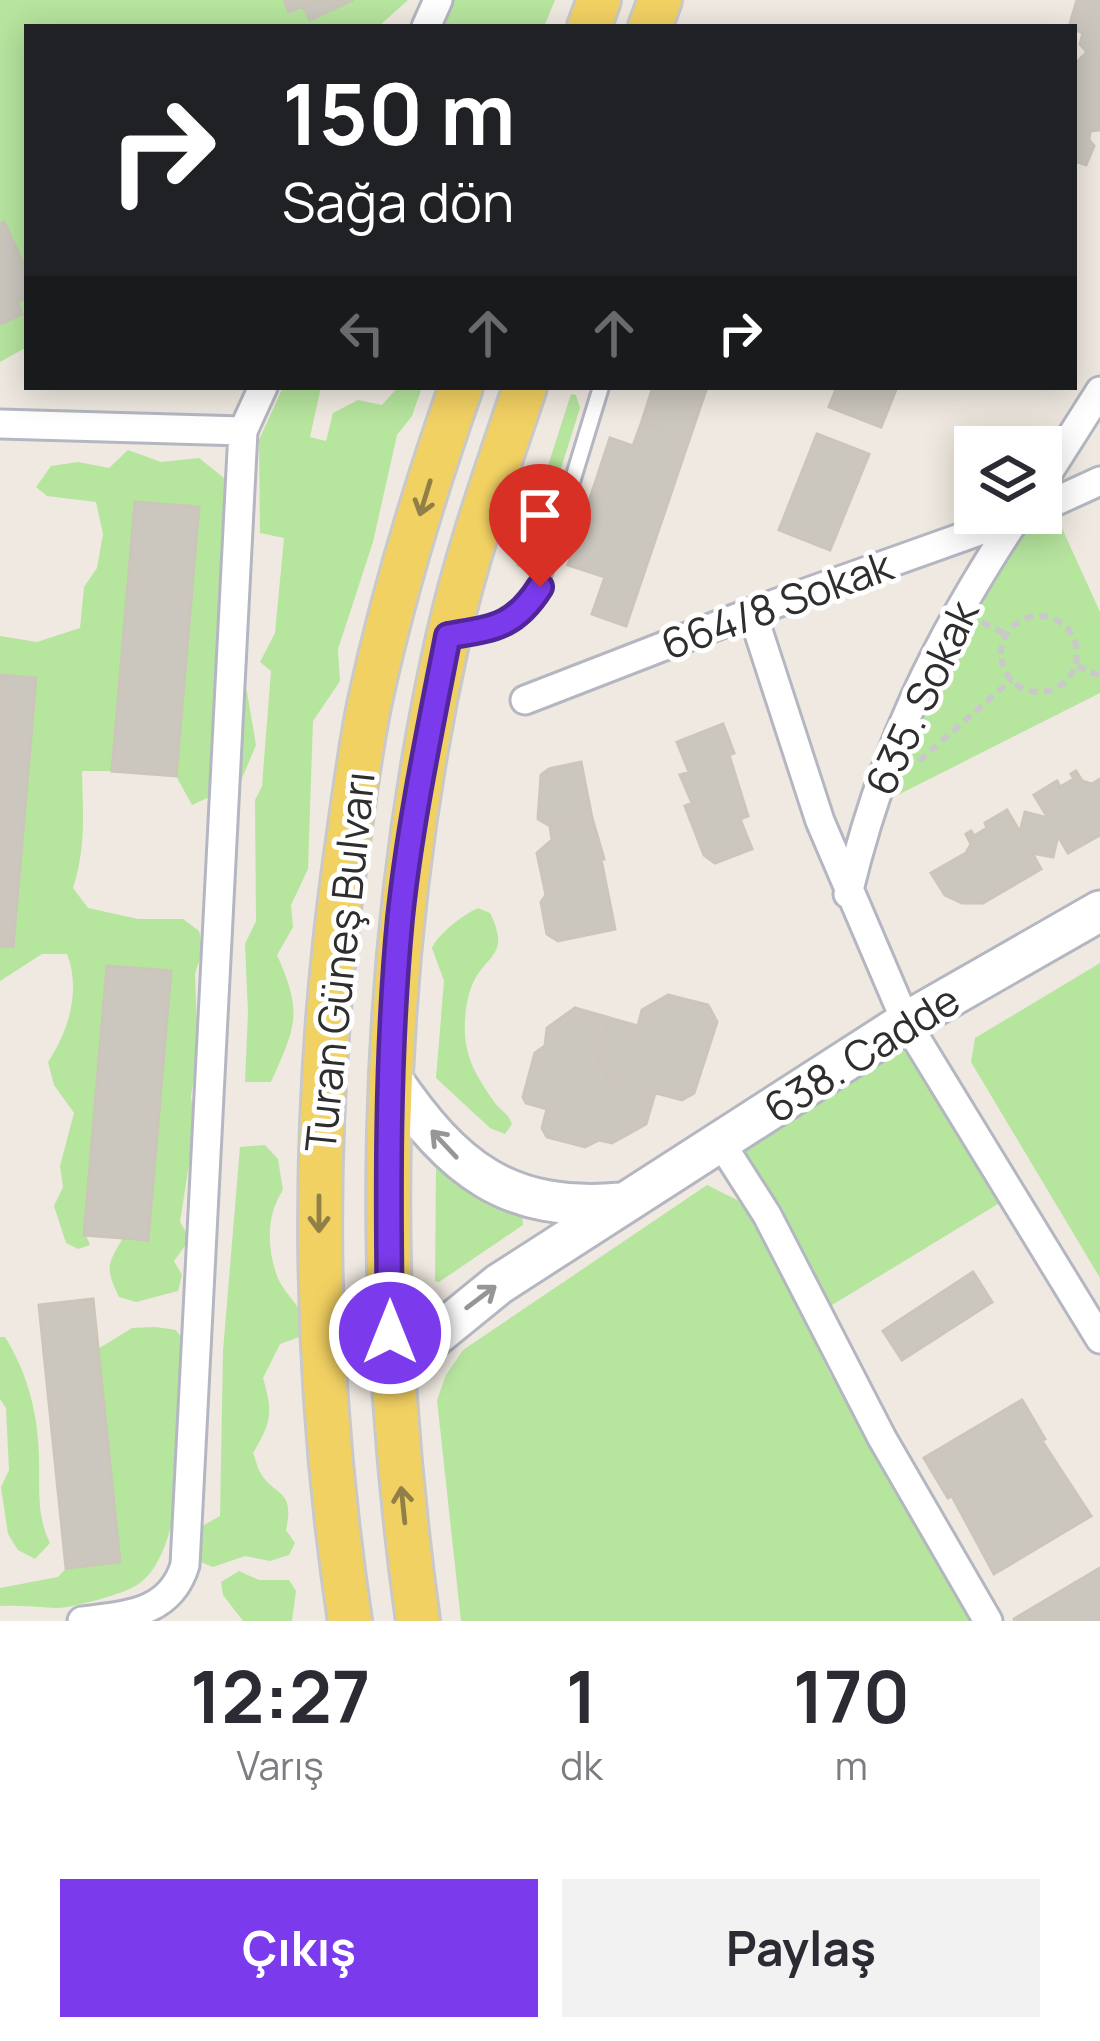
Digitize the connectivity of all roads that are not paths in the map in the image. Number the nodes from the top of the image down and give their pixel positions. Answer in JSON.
{"nodes":[{"id":1,"x":262,"y":390,"type":"edge"},
{"id":2,"x":459,"y":390,"type":"edge"},
{"id":3,"x":524,"y":390,"type":"edge"},
{"id":4,"x":601,"y":390,"type":"edge"},
{"id":5,"x":1099,"y":394,"type":"edge"},
{"id":6,"x":0,"y":424,"type":"edge"},
{"id":7,"x":244,"y":431,"type":"junction"},
{"id":8,"x":1062,"y":451,"type":"edge"},
{"id":9,"x":1100,"y":481,"type":"edge"},
{"id":10,"x":1062,"y":498,"type":"edge"},
{"id":11,"x":968,"y":534,"type":"edge"},
{"id":12,"x":1009,"y":534,"type":"edge"},
{"id":13,"x":752,"y":612,"type":"junction"},
{"id":14,"x":448,"y":636,"type":"junction"},
{"id":15,"x":525,"y":700,"type":"dead end"},
{"id":16,"x":848,"y":894,"type":"junction"},
{"id":17,"x":1100,"y":911,"type":"edge"},
{"id":18,"x":906,"y":1022,"type":"junction"},
{"id":19,"x":392,"y":1078,"type":"junction"},
{"id":20,"x":721,"y":1143,"type":"junction"},
{"id":21,"x":626,"y":1202,"type":"junction"},
{"id":22,"x":1100,"y":1339,"type":"edge"},
{"id":23,"x":391,"y":1372,"type":"junction"},
{"id":24,"x":82,"y":1621,"type":"edge"},
{"id":25,"x":350,"y":1621,"type":"edge"},
{"id":26,"x":418,"y":1621,"type":"edge"},
{"id":27,"x":988,"y":1621,"type":"edge"}],
"edges":[{"from":1,"to":7,"type":"street"},
{"from":2,"to":25,"type":"main road","name":"Turan Güneş Bulvarı","one_way":true},
{"from":3,"to":14,"type":"main road","name":"Turan Güneş Bulvarı"},
{"from":4,"to":14,"type":"lane"},
{"from":5,"to":8,"type":"street"},
{"from":6,"to":7,"type":"street"},
{"from":7,"to":24,"type":"street"},
{"from":9,"to":10,"type":"street"},
{"from":11,"to":13,"type":"street","name":"664/8 Sokak"},
{"from":12,"to":16,"type":"street","name":"635. Sokak"},
{"from":13,"to":15,"type":"street","name":"664/8 Sokak"},
{"from":13,"to":16,"type":"street"},
{"from":14,"to":19,"type":"main road","name":"Turan Güneş Bulvarı"},
{"from":16,"to":18,"type":"street"},
{"from":17,"to":18,"type":"street","name":"638. Cadde"},
{"from":18,"to":20,"type":"street","name":"638. Cadde"},
{"from":18,"to":22,"type":"street"},
{"from":21,"to":19,"type":"street","name":"638. Cadde","one_way":true},
{"from":19,"to":23,"type":"main road","name":"Turan Güneş Bulvarı"},
{"from":20,"to":21,"type":"street","name":"638. Cadde"},
{"from":20,"to":27,"type":"street"},
{"from":23,"to":21,"type":"street","name":"638. Cadde","one_way":true},
{"from":26,"to":23,"type":"main road","name":"Turan Güneş Bulvarı","one_way":true}]}
